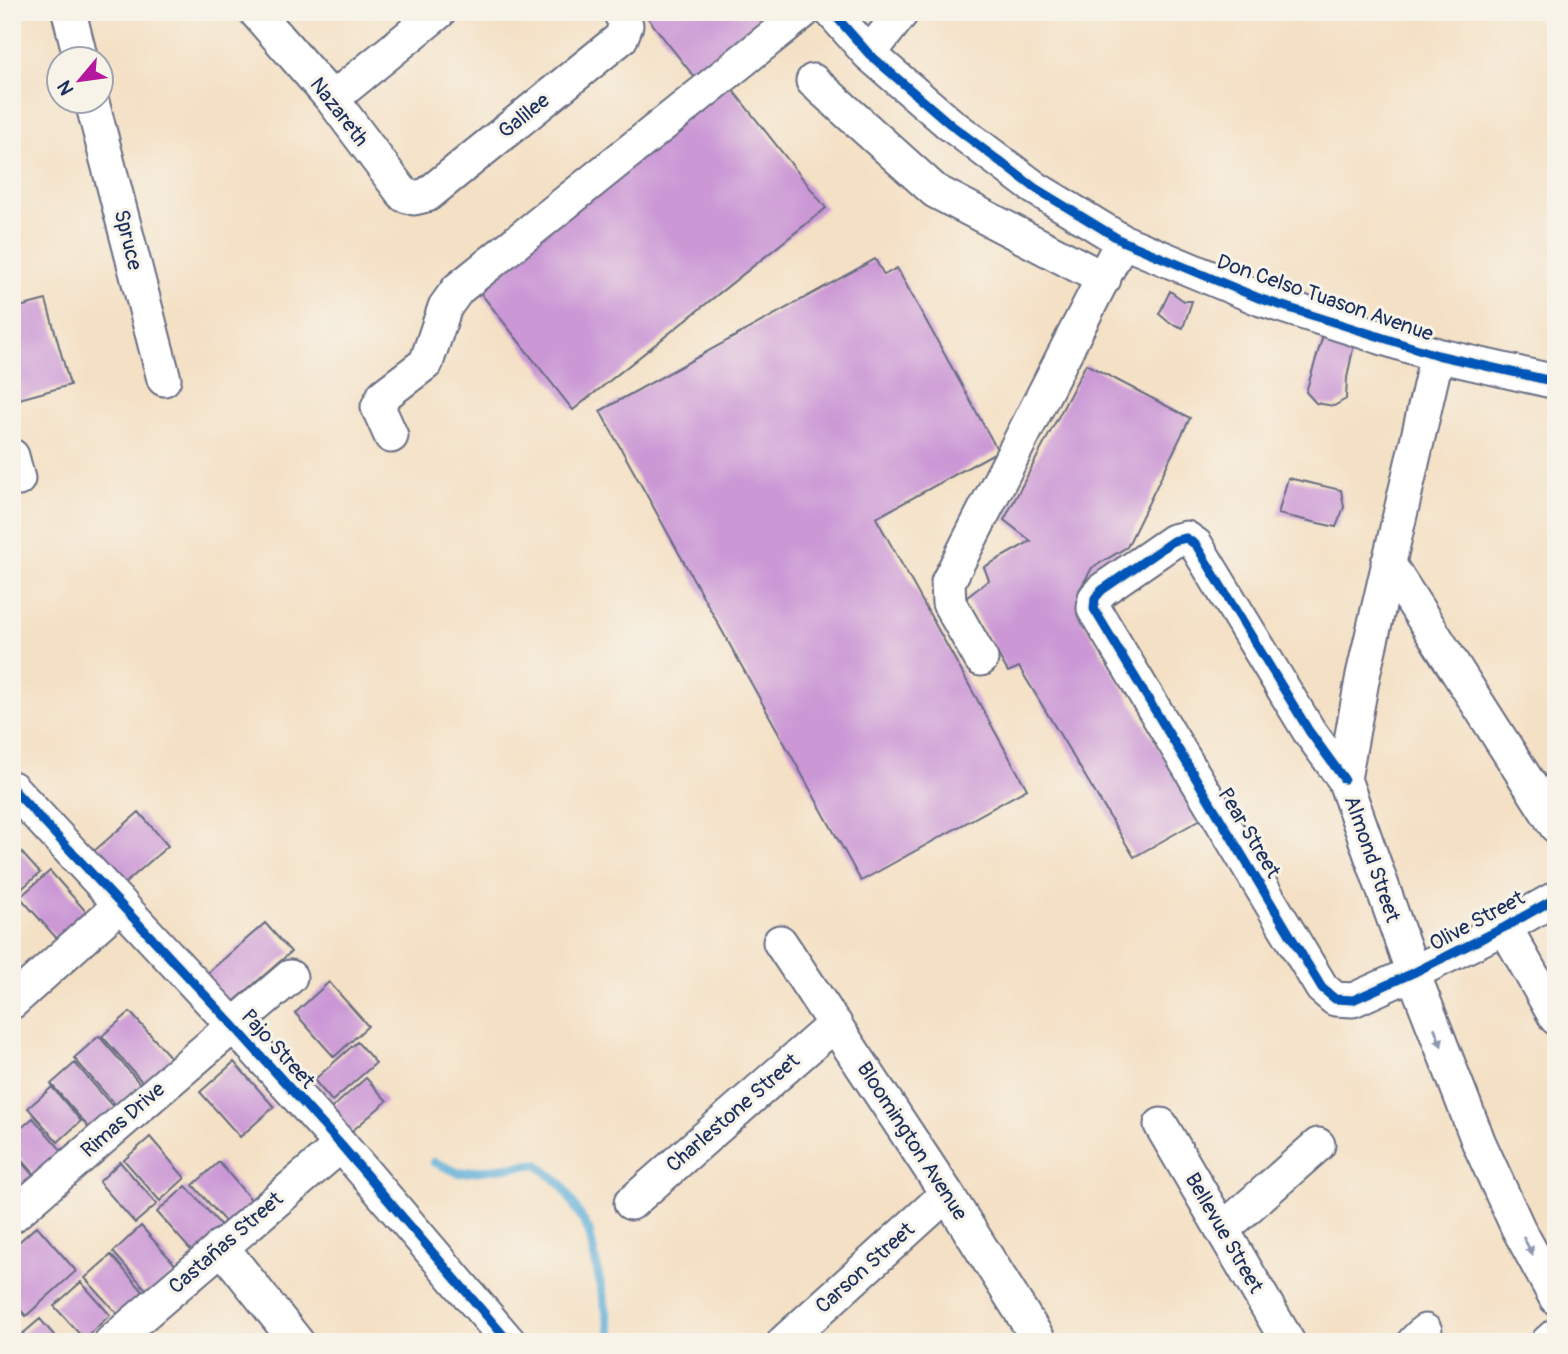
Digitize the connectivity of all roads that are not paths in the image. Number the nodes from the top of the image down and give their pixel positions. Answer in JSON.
{"nodes":[{"id":1,"x":69,"y":12,"type":"edge"},
{"id":2,"x":256,"y":12,"type":"edge"},
{"id":3,"x":439,"y":12,"type":"edge"},
{"id":4,"x":803,"y":12,"type":"edge"},
{"id":5,"x":832,"y":12,"type":"edge"},
{"id":6,"x":902,"y":12,"type":"edge"},
{"id":7,"x":621,"y":25,"type":"edge"},
{"id":8,"x":78,"y":46,"type":"edge"},
{"id":9,"x":869,"y":54,"type":"junction"},
{"id":10,"x":813,"y":81,"type":"dead end"},
{"id":11,"x":332,"y":99,"type":"junction"},
{"id":12,"x":96,"y":116,"type":"edge"},
{"id":13,"x":428,"y":195,"type":"joint"},
{"id":14,"x":1122,"y":241,"type":"junction"},
{"id":15,"x":1104,"y":279,"type":"junction"},
{"id":16,"x":1437,"y":355,"type":"junction"},
{"id":17,"x":164,"y":379,"type":"dead end"},
{"id":18,"x":1556,"y":382,"type":"edge"},
{"id":19,"x":391,"y":436,"type":"dead end"},
{"id":20,"x":1388,"y":563,"type":"junction"},
{"id":21,"x":981,"y":659,"type":"dead end"},
{"id":22,"x":1344,"y":779,"type":"junction"},
{"id":23,"x":12,"y":788,"type":"edge"},
{"id":24,"x":1556,"y":826,"type":"edge"},
{"id":25,"x":1556,"y":898,"type":"edge"},
{"id":26,"x":121,"y":904,"type":"junction"},
{"id":27,"x":1505,"y":927,"type":"junction"},
{"id":28,"x":780,"y":942,"type":"dead end"},
{"id":29,"x":1413,"y":973,"type":"junction"},
{"id":30,"x":290,"y":977,"type":"dead end"},
{"id":31,"x":12,"y":1002,"type":"edge"},
{"id":32,"x":1556,"y":1018,"type":"edge"},
{"id":33,"x":835,"y":1024,"type":"junction"},
{"id":34,"x":233,"y":1025,"type":"junction"},
{"id":35,"x":1161,"y":1125,"type":"dead end"},
{"id":36,"x":341,"y":1145,"type":"junction"},
{"id":37,"x":1318,"y":1145,"type":"dead end"},
{"id":38,"x":947,"y":1194,"type":"junction"},
{"id":39,"x":631,"y":1203,"type":"dead end"},
{"id":40,"x":12,"y":1216,"type":"edge"},
{"id":41,"x":1222,"y":1230,"type":"junction"},
{"id":42,"x":221,"y":1246,"type":"junction"},
{"id":43,"x":1556,"y":1298,"type":"edge"},
{"id":44,"x":1556,"y":1335,"type":"edge"},
{"id":45,"x":111,"y":1342,"type":"edge"},
{"id":46,"x":297,"y":1342,"type":"edge"},
{"id":47,"x":509,"y":1342,"type":"edge"},
{"id":48,"x":784,"y":1342,"type":"edge"},
{"id":49,"x":1040,"y":1342,"type":"edge"},
{"id":50,"x":1288,"y":1342,"type":"edge"},
{"id":51,"x":1548,"y":1342,"type":"edge"}],
"edges":[{"from":1,"to":8,"type":"street"},
{"from":2,"to":11,"type":"street","name":"Nazareth"},
{"from":3,"to":11,"type":"street"},
{"from":4,"to":19,"type":"street"},
{"from":5,"to":9,"type":"street","name":"Don Celso Tuason Avenue"},
{"from":6,"to":9,"type":"street"},
{"from":7,"to":13,"type":"street","name":"Galilee"},
{"from":9,"to":14,"type":"street","name":"Don Celso Tuason Avenue"},
{"from":10,"to":15,"type":"street"},
{"from":11,"to":13,"type":"street","name":"Nazareth"},
{"from":12,"to":17,"type":"street","name":"Spruce"},
{"from":14,"to":15,"type":"street"},
{"from":14,"to":16,"type":"street","name":"Don Celso Tuason Avenue"},
{"from":15,"to":21,"type":"street"},
{"from":16,"to":18,"type":"street","name":"Don Celso Tuason Avenue"},
{"from":16,"to":20,"type":"street","name":"Almond Street"},
{"from":20,"to":22,"type":"street","name":"Almond Street"},
{"from":20,"to":24,"type":"street"},
{"from":22,"to":29,"type":"street","name":"Almond Street"},
{"from":22,"to":29,"type":"street","name":"Pear Street"},
{"from":23,"to":26,"type":"street","name":"Pajo Street"},
{"from":25,"to":27,"type":"street","name":"Olive Street"},
{"from":26,"to":31,"type":"street"},
{"from":26,"to":34,"type":"street","name":"Pajo Street"},
{"from":27,"to":29,"type":"street","name":"Olive Street"},
{"from":27,"to":32,"type":"street"},
{"from":28,"to":33,"type":"street","name":"Bloomington Avenue"},
{"from":29,"to":43,"type":"street","name":"Almond Street","one_way":true},
{"from":30,"to":34,"type":"street","name":"Rimas Drive"},
{"from":33,"to":38,"type":"street","name":"Bloomington Avenue"},
{"from":33,"to":39,"type":"street","name":"Charlestone Street"},
{"from":34,"to":36,"type":"street","name":"Pajo Street"},
{"from":34,"to":40,"type":"street","name":"Rimas Drive"},
{"from":35,"to":41,"type":"street","name":"Bellevue Street"},
{"from":36,"to":42,"type":"street","name":"Castañas Street"},
{"from":36,"to":47,"type":"street","name":"Pajo Street"},
{"from":37,"to":41,"type":"street"},
{"from":38,"to":48,"type":"street","name":"Carson Street"},
{"from":38,"to":49,"type":"street","name":"Bloomington Avenue"},
{"from":41,"to":50,"type":"street","name":"Bellevue Street"},
{"from":42,"to":45,"type":"street","name":"Castañas Street"},
{"from":42,"to":46,"type":"street"},
{"from":44,"to":51,"type":"street"}]}
